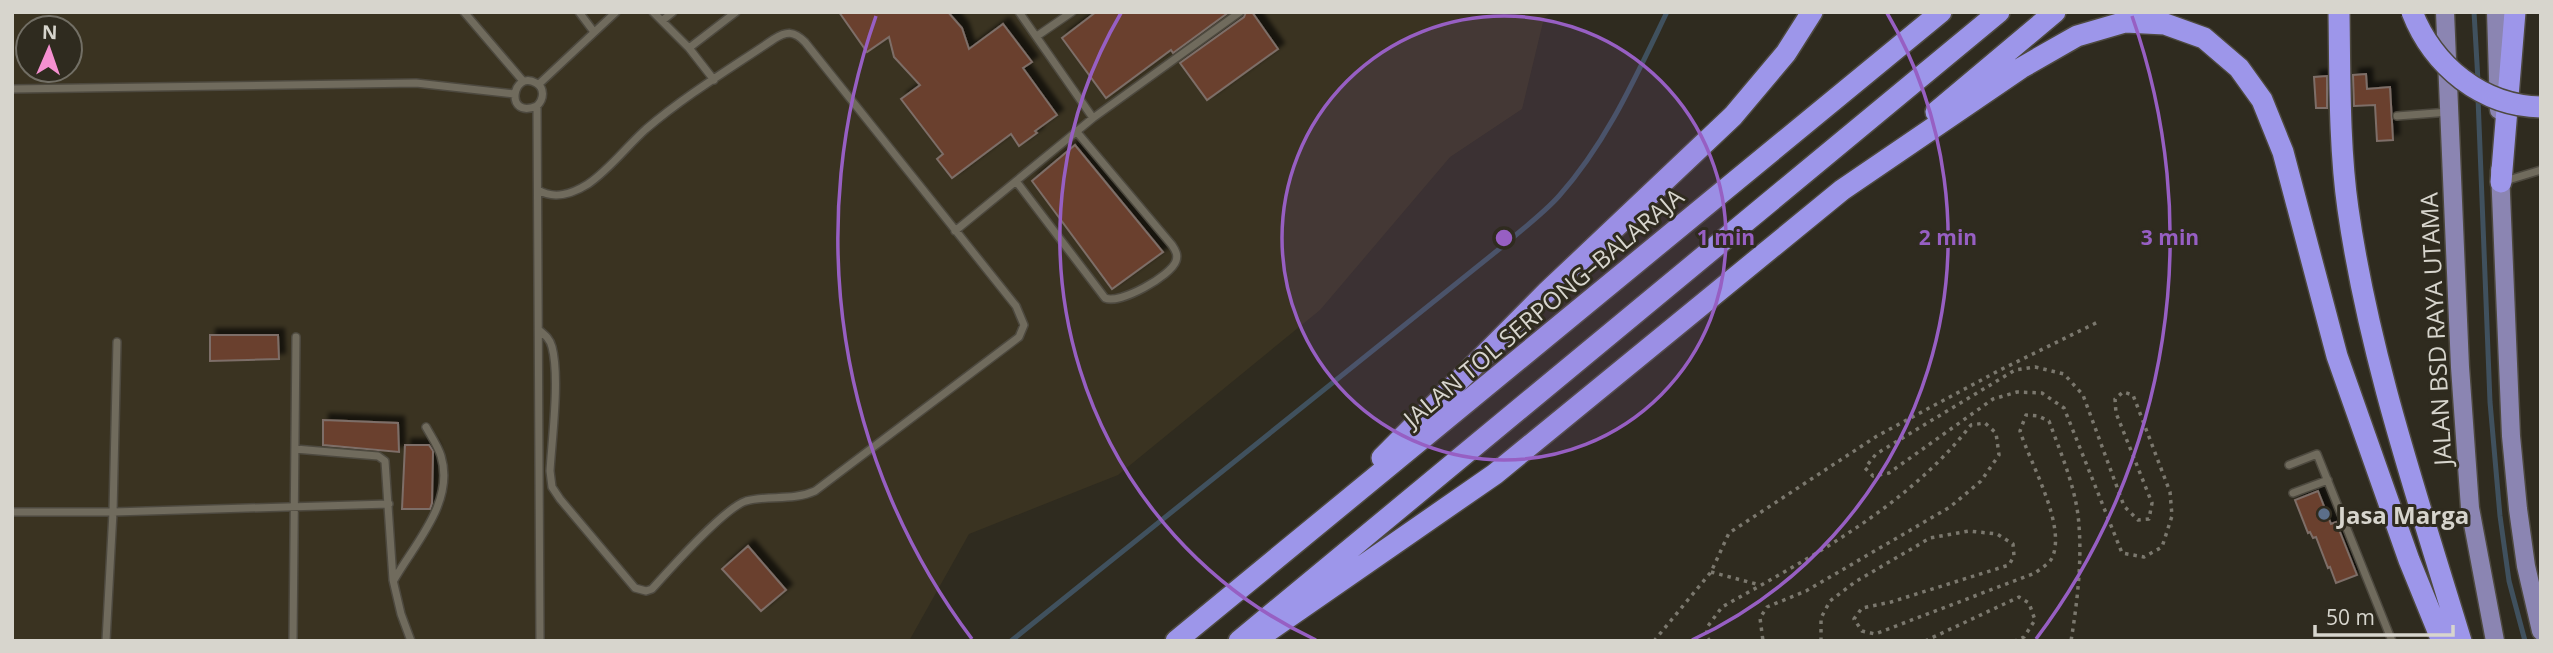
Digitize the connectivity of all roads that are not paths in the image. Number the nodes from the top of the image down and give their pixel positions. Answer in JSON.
{"nodes":[{"id":1,"x":464,"y":12,"type":"edge"},
{"id":2,"x":579,"y":12,"type":"edge"},
{"id":3,"x":616,"y":12,"type":"edge"},
{"id":4,"x":653,"y":12,"type":"edge"},
{"id":5,"x":673,"y":12,"type":"edge"},
{"id":6,"x":736,"y":12,"type":"edge"},
{"id":7,"x":1018,"y":12,"type":"edge"},
{"id":8,"x":1072,"y":12,"type":"edge"},
{"id":9,"x":1240,"y":12,"type":"edge"},
{"id":10,"x":1812,"y":12,"type":"edge"},
{"id":11,"x":1941,"y":12,"type":"edge"},
{"id":12,"x":1999,"y":12,"type":"edge"},
{"id":13,"x":2056,"y":12,"type":"edge"},
{"id":14,"x":2339,"y":12,"type":"edge"},
{"id":15,"x":2412,"y":12,"type":"edge"},
{"id":16,"x":2445,"y":12,"type":"edge"},
{"id":17,"x":2496,"y":12,"type":"edge"},
{"id":18,"x":2515,"y":12,"type":"edge"},
{"id":19,"x":663,"y":20,"type":"junction"},
{"id":20,"x":594,"y":32,"type":"junction"},
{"id":21,"x":1037,"y":36,"type":"junction"},
{"id":22,"x":690,"y":48,"type":"junction"},
{"id":23,"x":714,"y":80,"type":"junction"},
{"id":24,"x":523,"y":81,"type":"junction"},
{"id":25,"x":539,"y":85,"type":"junction"},
{"id":26,"x":12,"y":89,"type":"edge"},
{"id":27,"x":514,"y":94,"type":"junction"},
{"id":28,"x":537,"y":106,"type":"junction"},
{"id":29,"x":2541,"y":107,"type":"edge"},
{"id":30,"x":2449,"y":113,"type":"junction"},
{"id":31,"x":2397,"y":116,"type":"dead end"},
{"id":32,"x":1093,"y":118,"type":"junction"},
{"id":33,"x":1076,"y":131,"type":"junction"},
{"id":34,"x":2541,"y":170,"type":"edge"},
{"id":35,"x":1016,"y":181,"type":"junction"},
{"id":36,"x":2501,"y":182,"type":"junction"},
{"id":37,"x":538,"y":190,"type":"junction"},
{"id":38,"x":1842,"y":190,"type":"junction"},
{"id":39,"x":955,"y":231,"type":"junction"},
{"id":40,"x":538,"y":330,"type":"junction"},
{"id":41,"x":296,"y":337,"type":"dead end"},
{"id":42,"x":117,"y":342,"type":"dead end"},
{"id":43,"x":426,"y":426,"type":"dead end"},
{"id":44,"x":295,"y":449,"type":"junction"},
{"id":45,"x":2289,"y":465,"type":"dead end"},
{"id":46,"x":2328,"y":480,"type":"junction"},
{"id":47,"x":2293,"y":493,"type":"dead end"},
{"id":48,"x":390,"y":504,"type":"junction"},
{"id":49,"x":295,"y":507,"type":"junction"},
{"id":50,"x":12,"y":512,"type":"edge"},
{"id":51,"x":113,"y":512,"type":"junction"},
{"id":52,"x":1296,"y":544,"type":"junction"},
{"id":53,"x":393,"y":580,"type":"junction"},
{"id":54,"x":2541,"y":631,"type":"edge"},
{"id":55,"x":106,"y":641,"type":"edge"},
{"id":56,"x":293,"y":641,"type":"edge"},
{"id":57,"x":411,"y":641,"type":"edge"},
{"id":58,"x":540,"y":641,"type":"edge"},
{"id":59,"x":1176,"y":641,"type":"edge"},
{"id":60,"x":1239,"y":641,"type":"edge"},
{"id":61,"x":1254,"y":641,"type":"edge"},
{"id":62,"x":2392,"y":641,"type":"edge"},
{"id":63,"x":2442,"y":641,"type":"edge"},
{"id":64,"x":2461,"y":641,"type":"edge"},
{"id":65,"x":2495,"y":641,"type":"edge"}],
"edges":[{"from":1,"to":24,"type":"lane"},
{"from":2,"to":20,"type":"lane"},
{"from":3,"to":20,"type":"lane"},
{"from":4,"to":19,"type":"lane"},
{"from":5,"to":19,"type":"lane"},
{"from":6,"to":22,"type":"lane"},
{"from":7,"to":21,"type":"lane"},
{"from":8,"to":21,"type":"lane"},
{"from":9,"to":32,"type":"lane"},
{"from":10,"to":52,"type":"highway"},
{"from":11,"to":52,"type":"highway","name":"JALAN TOL SERPONG–BALARAJA"},
{"from":12,"to":60,"type":"highway"},
{"from":13,"to":38,"type":"highway"},
{"from":14,"to":64,"type":"highway"},
{"from":15,"to":29,"type":"highway","bridge":true},
{"from":16,"to":30,"type":"main road","name":"JALAN BSD RAYA UTAMA"},
{"from":17,"to":36,"type":"main road"},
{"from":18,"to":36,"type":"highway"},
{"from":19,"to":22,"type":"lane"},
{"from":20,"to":25,"type":"lane"},
{"from":21,"to":32,"type":"lane"},
{"from":22,"to":23,"type":"lane"},
{"from":23,"to":37,"type":"lane"},
{"from":23,"to":39,"type":"lane"},
{"from":24,"to":25,"type":"lane"},
{"from":24,"to":27,"type":"lane"},
{"from":25,"to":28,"type":"lane"},
{"from":26,"to":27,"type":"lane"},
{"from":27,"to":28,"type":"lane"},
{"from":28,"to":37,"type":"lane"},
{"from":30,"to":31,"type":"lane"},
{"from":30,"to":65,"type":"main road","name":"JALAN BSD RAYA UTAMA"},
{"from":32,"to":33,"type":"lane"},
{"from":33,"to":35,"type":"lane"},
{"from":33,"to":35,"type":"lane"},
{"from":34,"to":36,"type":"lane"},
{"from":35,"to":39,"type":"lane"},
{"from":36,"to":54,"type":"main road"},
{"from":37,"to":40,"type":"lane"},
{"from":38,"to":61,"type":"highway"},
{"from":38,"to":63,"type":"highway"},
{"from":39,"to":40,"type":"lane"},
{"from":40,"to":58,"type":"lane"},
{"from":41,"to":44,"type":"lane"},
{"from":42,"to":51,"type":"lane"},
{"from":43,"to":53,"type":"lane"},
{"from":44,"to":48,"type":"lane"},
{"from":44,"to":49,"type":"lane"},
{"from":45,"to":46,"type":"lane"},
{"from":46,"to":47,"type":"lane"},
{"from":46,"to":62,"type":"lane"},
{"from":48,"to":49,"type":"lane"},
{"from":48,"to":53,"type":"lane"},
{"from":49,"to":51,"type":"lane"},
{"from":49,"to":56,"type":"lane"},
{"from":50,"to":51,"type":"lane"},
{"from":51,"to":55,"type":"lane"},
{"from":52,"to":59,"type":"highway","name":"JALAN TOL SERPONG–BALARAJA"},
{"from":53,"to":57,"type":"lane"}]}
